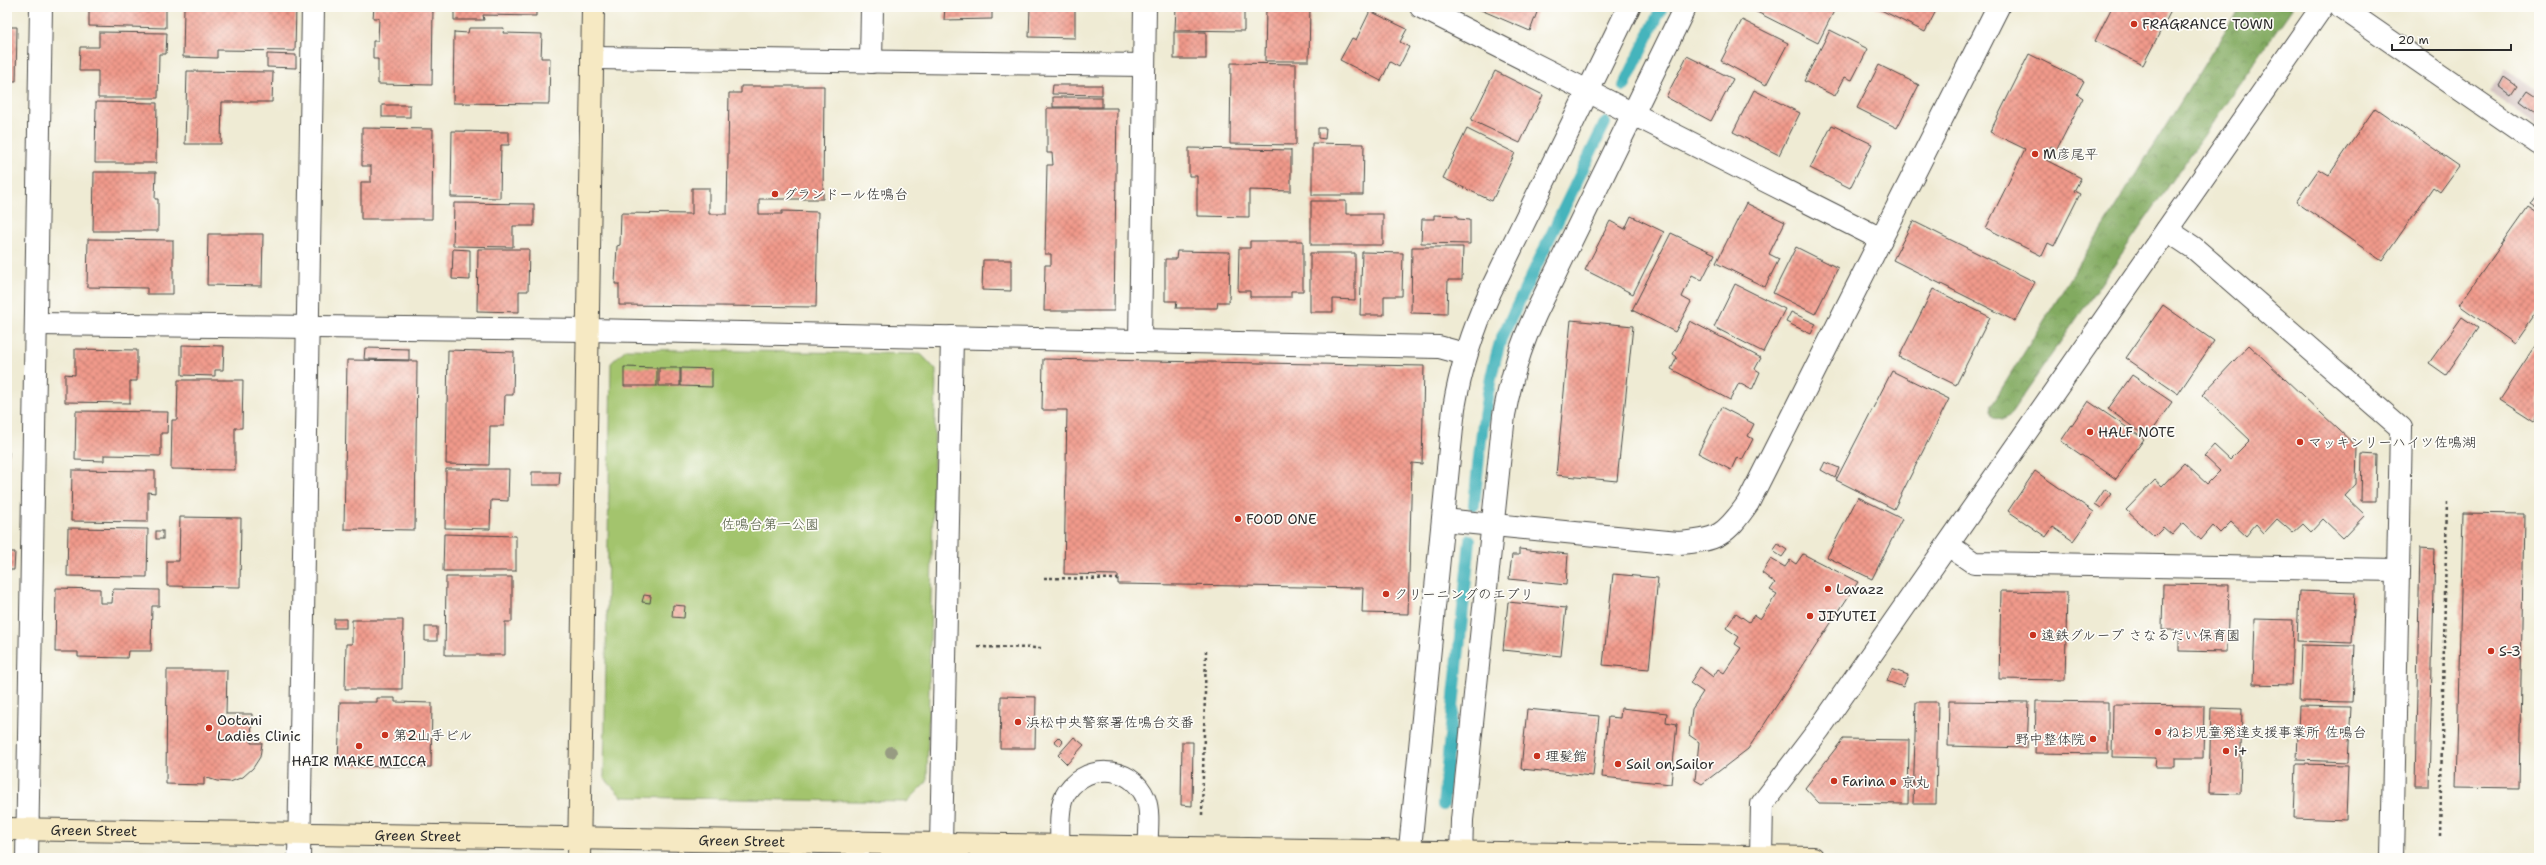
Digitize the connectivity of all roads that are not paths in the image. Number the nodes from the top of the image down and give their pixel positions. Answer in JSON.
{"nodes":[{"id":1,"x":41,"y":7,"type":"edge"},
{"id":2,"x":313,"y":7,"type":"edge"},
{"id":3,"x":592,"y":7,"type":"edge"},
{"id":4,"x":872,"y":7,"type":"edge"},
{"id":5,"x":1145,"y":7,"type":"edge"},
{"id":6,"x":1420,"y":7,"type":"edge"},
{"id":7,"x":1629,"y":7,"type":"edge"},
{"id":8,"x":1685,"y":7,"type":"edge"},
{"id":9,"x":1998,"y":7,"type":"edge"},
{"id":10,"x":2322,"y":7,"type":"edge"},
{"id":11,"x":2341,"y":7,"type":"edge"},
{"id":12,"x":592,"y":58,"type":"junction"},
{"id":13,"x":871,"y":62,"type":"junction"},
{"id":14,"x":1144,"y":65,"type":"junction"},
{"id":15,"x":1588,"y":92,"type":"junction"},
{"id":16,"x":1633,"y":114,"type":"junction"},
{"id":17,"x":2539,"y":144,"type":"edge"},
{"id":18,"x":2167,"y":230,"type":"junction"},
{"id":19,"x":1881,"y":239,"type":"junction"},
{"id":20,"x":36,"y":324,"type":"junction"},
{"id":21,"x":308,"y":327,"type":"junction"},
{"id":22,"x":588,"y":330,"type":"junction"},
{"id":23,"x":952,"y":337,"type":"junction"},
{"id":24,"x":1140,"y":341,"type":"junction"},
{"id":25,"x":1465,"y":354,"type":"junction"},
{"id":26,"x":1442,"y":520,"type":"junction"},
{"id":27,"x":1493,"y":524,"type":"junction"},
{"id":28,"x":1948,"y":545,"type":"junction"},
{"id":29,"x":2398,"y":570,"type":"junction"},
{"id":30,"x":18,"y":829,"type":"edge"},
{"id":31,"x":299,"y":834,"type":"junction"},
{"id":32,"x":941,"y":844,"type":"junction"},
{"id":33,"x":1060,"y":846,"type":"junction"},
{"id":34,"x":580,"y":848,"type":"edge"},
{"id":35,"x":858,"y":850,"type":"edge"},
{"id":36,"x":1148,"y":853,"type":"edge"},
{"id":37,"x":1408,"y":855,"type":"edge"},
{"id":38,"x":1461,"y":855,"type":"edge"},
{"id":39,"x":1761,"y":857,"type":"edge"},
{"id":40,"x":27,"y":858,"type":"edge"},
{"id":41,"x":299,"y":858,"type":"edge"},
{"id":42,"x":1813,"y":858,"type":"edge"},
{"id":43,"x":2392,"y":858,"type":"edge"}],
"edges":[{"from":1,"to":20,"type":"street"},
{"from":2,"to":21,"type":"street"},
{"from":3,"to":12,"type":"street"},
{"from":4,"to":13,"type":"street"},
{"from":5,"to":14,"type":"street"},
{"from":6,"to":15,"type":"street"},
{"from":7,"to":15,"type":"street"},
{"from":8,"to":16,"type":"street"},
{"from":9,"to":19,"type":"street"},
{"from":10,"to":18,"type":"street"},
{"from":11,"to":17,"type":"street"},
{"from":12,"to":13,"type":"street"},
{"from":12,"to":22,"type":"street"},
{"from":13,"to":14,"type":"street"},
{"from":14,"to":24,"type":"street"},
{"from":15,"to":16,"type":"street"},
{"from":15,"to":25,"type":"street"},
{"from":16,"to":19,"type":"street"},
{"from":16,"to":27,"type":"street"},
{"from":18,"to":28,"type":"street"},
{"from":18,"to":29,"type":"street"},
{"from":19,"to":27,"type":"street"},
{"from":20,"to":21,"type":"street"},
{"from":20,"to":30,"type":"street"},
{"from":21,"to":22,"type":"street"},
{"from":21,"to":31,"type":"street"},
{"from":22,"to":23,"type":"street"},
{"from":22,"to":34,"type":"street"},
{"from":23,"to":24,"type":"street"},
{"from":23,"to":32,"type":"street"},
{"from":24,"to":25,"type":"street"},
{"from":25,"to":26,"type":"street"},
{"from":26,"to":27,"type":"street"},
{"from":26,"to":37,"type":"street"},
{"from":27,"to":38,"type":"street"},
{"from":28,"to":29,"type":"street"},
{"from":28,"to":39,"type":"street"},
{"from":29,"to":43,"type":"street"},
{"from":30,"to":31,"type":"street","name":"Green Street"},
{"from":30,"to":40,"type":"street"},
{"from":31,"to":34,"type":"street","name":"Green Street"},
{"from":31,"to":41,"type":"street"},
{"from":32,"to":33,"type":"street","name":"Green Street"},
{"from":32,"to":35,"type":"street","name":"Green Street"},
{"from":33,"to":36,"type":"street","name":"Green Street"},
{"from":33,"to":36,"type":"lane"},
{"from":34,"to":35,"type":"street","name":"Green Street"},
{"from":36,"to":37,"type":"street","name":"Green Street"},
{"from":37,"to":38,"type":"street","name":"Green Street"},
{"from":38,"to":39,"type":"street","name":"Green Street"},
{"from":39,"to":42,"type":"street","name":"Green Street"}]}
